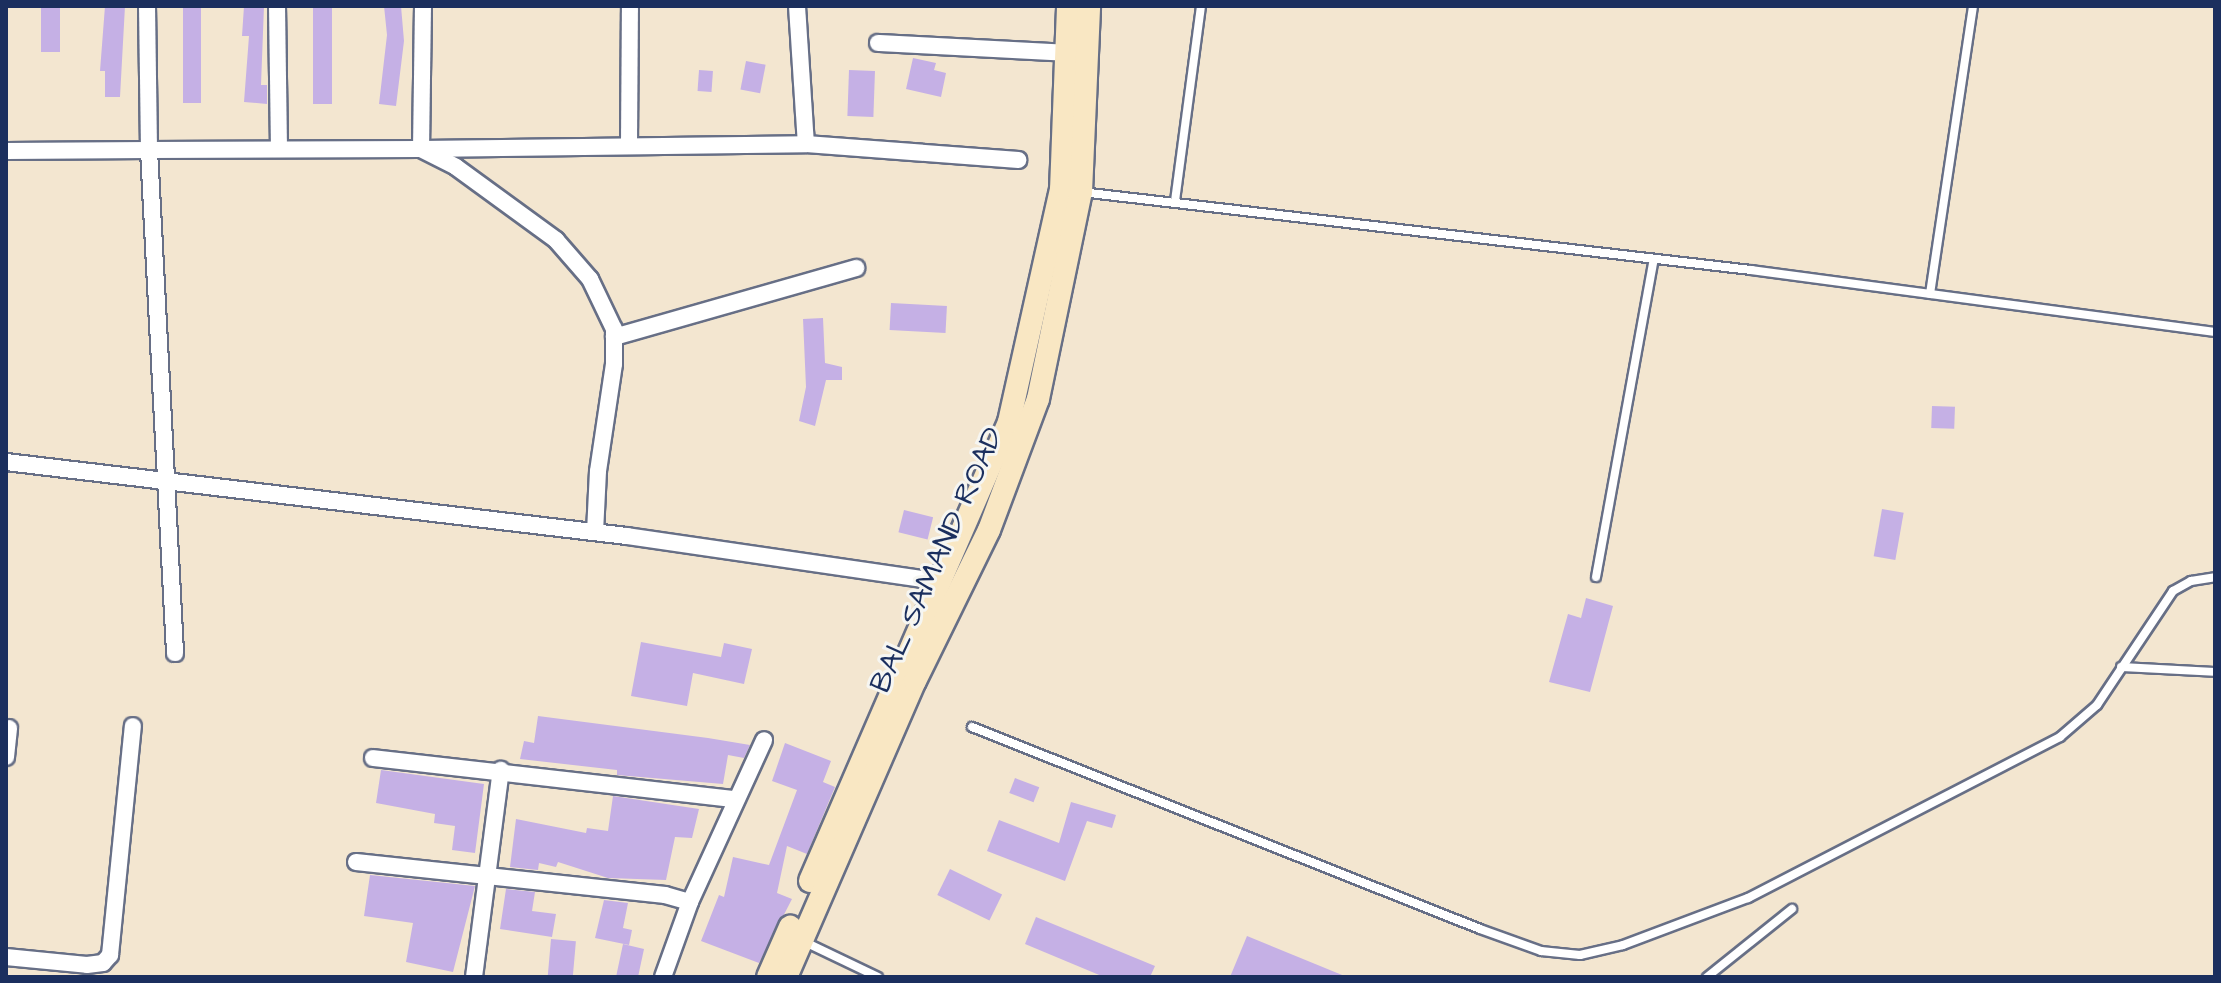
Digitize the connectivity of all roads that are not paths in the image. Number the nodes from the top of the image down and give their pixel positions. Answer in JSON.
{"nodes":[{"id":1,"x":147,"y":6,"type":"edge"},
{"id":2,"x":277,"y":6,"type":"edge"},
{"id":3,"x":423,"y":6,"type":"edge"},
{"id":4,"x":630,"y":6,"type":"edge"},
{"id":5,"x":797,"y":6,"type":"edge"},
{"id":6,"x":1068,"y":6,"type":"edge"},
{"id":7,"x":1089,"y":6,"type":"edge"},
{"id":8,"x":1201,"y":6,"type":"edge"},
{"id":9,"x":1973,"y":6,"type":"edge"},
{"id":10,"x":878,"y":43,"type":"dead end"},
{"id":11,"x":1067,"y":53,"type":"junction"},
{"id":12,"x":629,"y":143,"type":"junction"},
{"id":13,"x":806,"y":144,"type":"junction"},
{"id":14,"x":279,"y":148,"type":"junction"},
{"id":15,"x":421,"y":149,"type":"junction"},
{"id":16,"x":149,"y":150,"type":"junction"},
{"id":17,"x":6,"y":151,"type":"edge"},
{"id":18,"x":1018,"y":160,"type":"dead end"},
{"id":19,"x":1081,"y":192,"type":"junction"},
{"id":20,"x":1175,"y":201,"type":"junction"},
{"id":21,"x":1654,"y":259,"type":"junction"},
{"id":22,"x":856,"y":268,"type":"dead end"},
{"id":23,"x":1930,"y":294,"type":"junction"},
{"id":24,"x":2215,"y":332,"type":"edge"},
{"id":25,"x":614,"y":337,"type":"junction"},
{"id":26,"x":6,"y":462,"type":"edge"},
{"id":27,"x":167,"y":480,"type":"junction"},
{"id":28,"x":595,"y":532,"type":"junction"},
{"id":29,"x":1596,"y":577,"type":"dead end"},
{"id":30,"x":2215,"y":577,"type":"edge"},
{"id":31,"x":943,"y":582,"type":"junction"},
{"id":32,"x":175,"y":653,"type":"dead end"},
{"id":33,"x":2121,"y":667,"type":"junction"},
{"id":34,"x":2215,"y":672,"type":"edge"},
{"id":35,"x":133,"y":726,"type":"dead end"},
{"id":36,"x":972,"y":727,"type":"dead end"},
{"id":37,"x":9,"y":728,"type":"dead end"},
{"id":38,"x":764,"y":740,"type":"dead end"},
{"id":39,"x":6,"y":757,"type":"edge"},
{"id":40,"x":373,"y":758,"type":"dead end"},
{"id":41,"x":501,"y":770,"type":"junction"},
{"id":42,"x":734,"y":799,"type":"junction"},
{"id":43,"x":356,"y":862,"type":"dead end"},
{"id":44,"x":485,"y":878,"type":"junction"},
{"id":45,"x":690,"y":902,"type":"junction"},
{"id":46,"x":1792,"y":909,"type":"dead end"},
{"id":47,"x":794,"y":937,"type":"junction"},
{"id":48,"x":6,"y":957,"type":"edge"},
{"id":49,"x":26,"y":959,"type":"junction"},
{"id":50,"x":24,"y":977,"type":"edge"},
{"id":51,"x":474,"y":977,"type":"edge"},
{"id":52,"x":663,"y":977,"type":"edge"},
{"id":53,"x":768,"y":977,"type":"edge"},
{"id":54,"x":786,"y":977,"type":"edge"},
{"id":55,"x":878,"y":977,"type":"edge"},
{"id":56,"x":1707,"y":977,"type":"edge"}],
"edges":[{"from":1,"to":16,"type":"street"},
{"from":2,"to":14,"type":"street"},
{"from":3,"to":15,"type":"street"},
{"from":4,"to":12,"type":"street"},
{"from":5,"to":13,"type":"street"},
{"from":6,"to":11,"type":"main road","name":"BAL SAMAND ROAD"},
{"from":7,"to":19,"type":"main road","name":"BAL SAMAND ROAD"},
{"from":8,"to":20,"type":"lane"},
{"from":9,"to":23,"type":"lane"},
{"from":10,"to":11,"type":"street"},
{"from":11,"to":31,"type":"main road","name":"BAL SAMAND ROAD"},
{"from":12,"to":13,"type":"street"},
{"from":12,"to":15,"type":"street"},
{"from":13,"to":18,"type":"street"},
{"from":14,"to":15,"type":"street"},
{"from":14,"to":16,"type":"street"},
{"from":15,"to":25,"type":"street"},
{"from":16,"to":17,"type":"street"},
{"from":16,"to":27,"type":"street"},
{"from":19,"to":20,"type":"lane"},
{"from":19,"to":47,"type":"main road","name":"BAL SAMAND ROAD"},
{"from":20,"to":21,"type":"lane"},
{"from":21,"to":23,"type":"lane"},
{"from":21,"to":29,"type":"lane"},
{"from":22,"to":25,"type":"street"},
{"from":23,"to":24,"type":"lane"},
{"from":25,"to":28,"type":"street"},
{"from":26,"to":27,"type":"street"},
{"from":27,"to":28,"type":"street"},
{"from":27,"to":32,"type":"street"},
{"from":28,"to":31,"type":"street"},
{"from":30,"to":33,"type":"lane"},
{"from":31,"to":47,"type":"main road","name":"BAL SAMAND ROAD"},
{"from":33,"to":34,"type":"lane"},
{"from":33,"to":36,"type":"lane"},
{"from":35,"to":49,"type":"street"},
{"from":37,"to":39,"type":"street"},
{"from":38,"to":42,"type":"street"},
{"from":40,"to":41,"type":"street"},
{"from":41,"to":42,"type":"street"},
{"from":41,"to":44,"type":"street"},
{"from":42,"to":45,"type":"street"},
{"from":43,"to":44,"type":"street"},
{"from":44,"to":45,"type":"street"},
{"from":44,"to":51,"type":"street"},
{"from":45,"to":52,"type":"street"},
{"from":46,"to":56,"type":"lane"},
{"from":47,"to":53,"type":"main road","name":"BAL SAMAND ROAD"},
{"from":47,"to":54,"type":"main road","name":"BAL SAMAND ROAD"},
{"from":47,"to":55,"type":"lane"},
{"from":48,"to":49,"type":"street"},
{"from":49,"to":50,"type":"street"}]}
